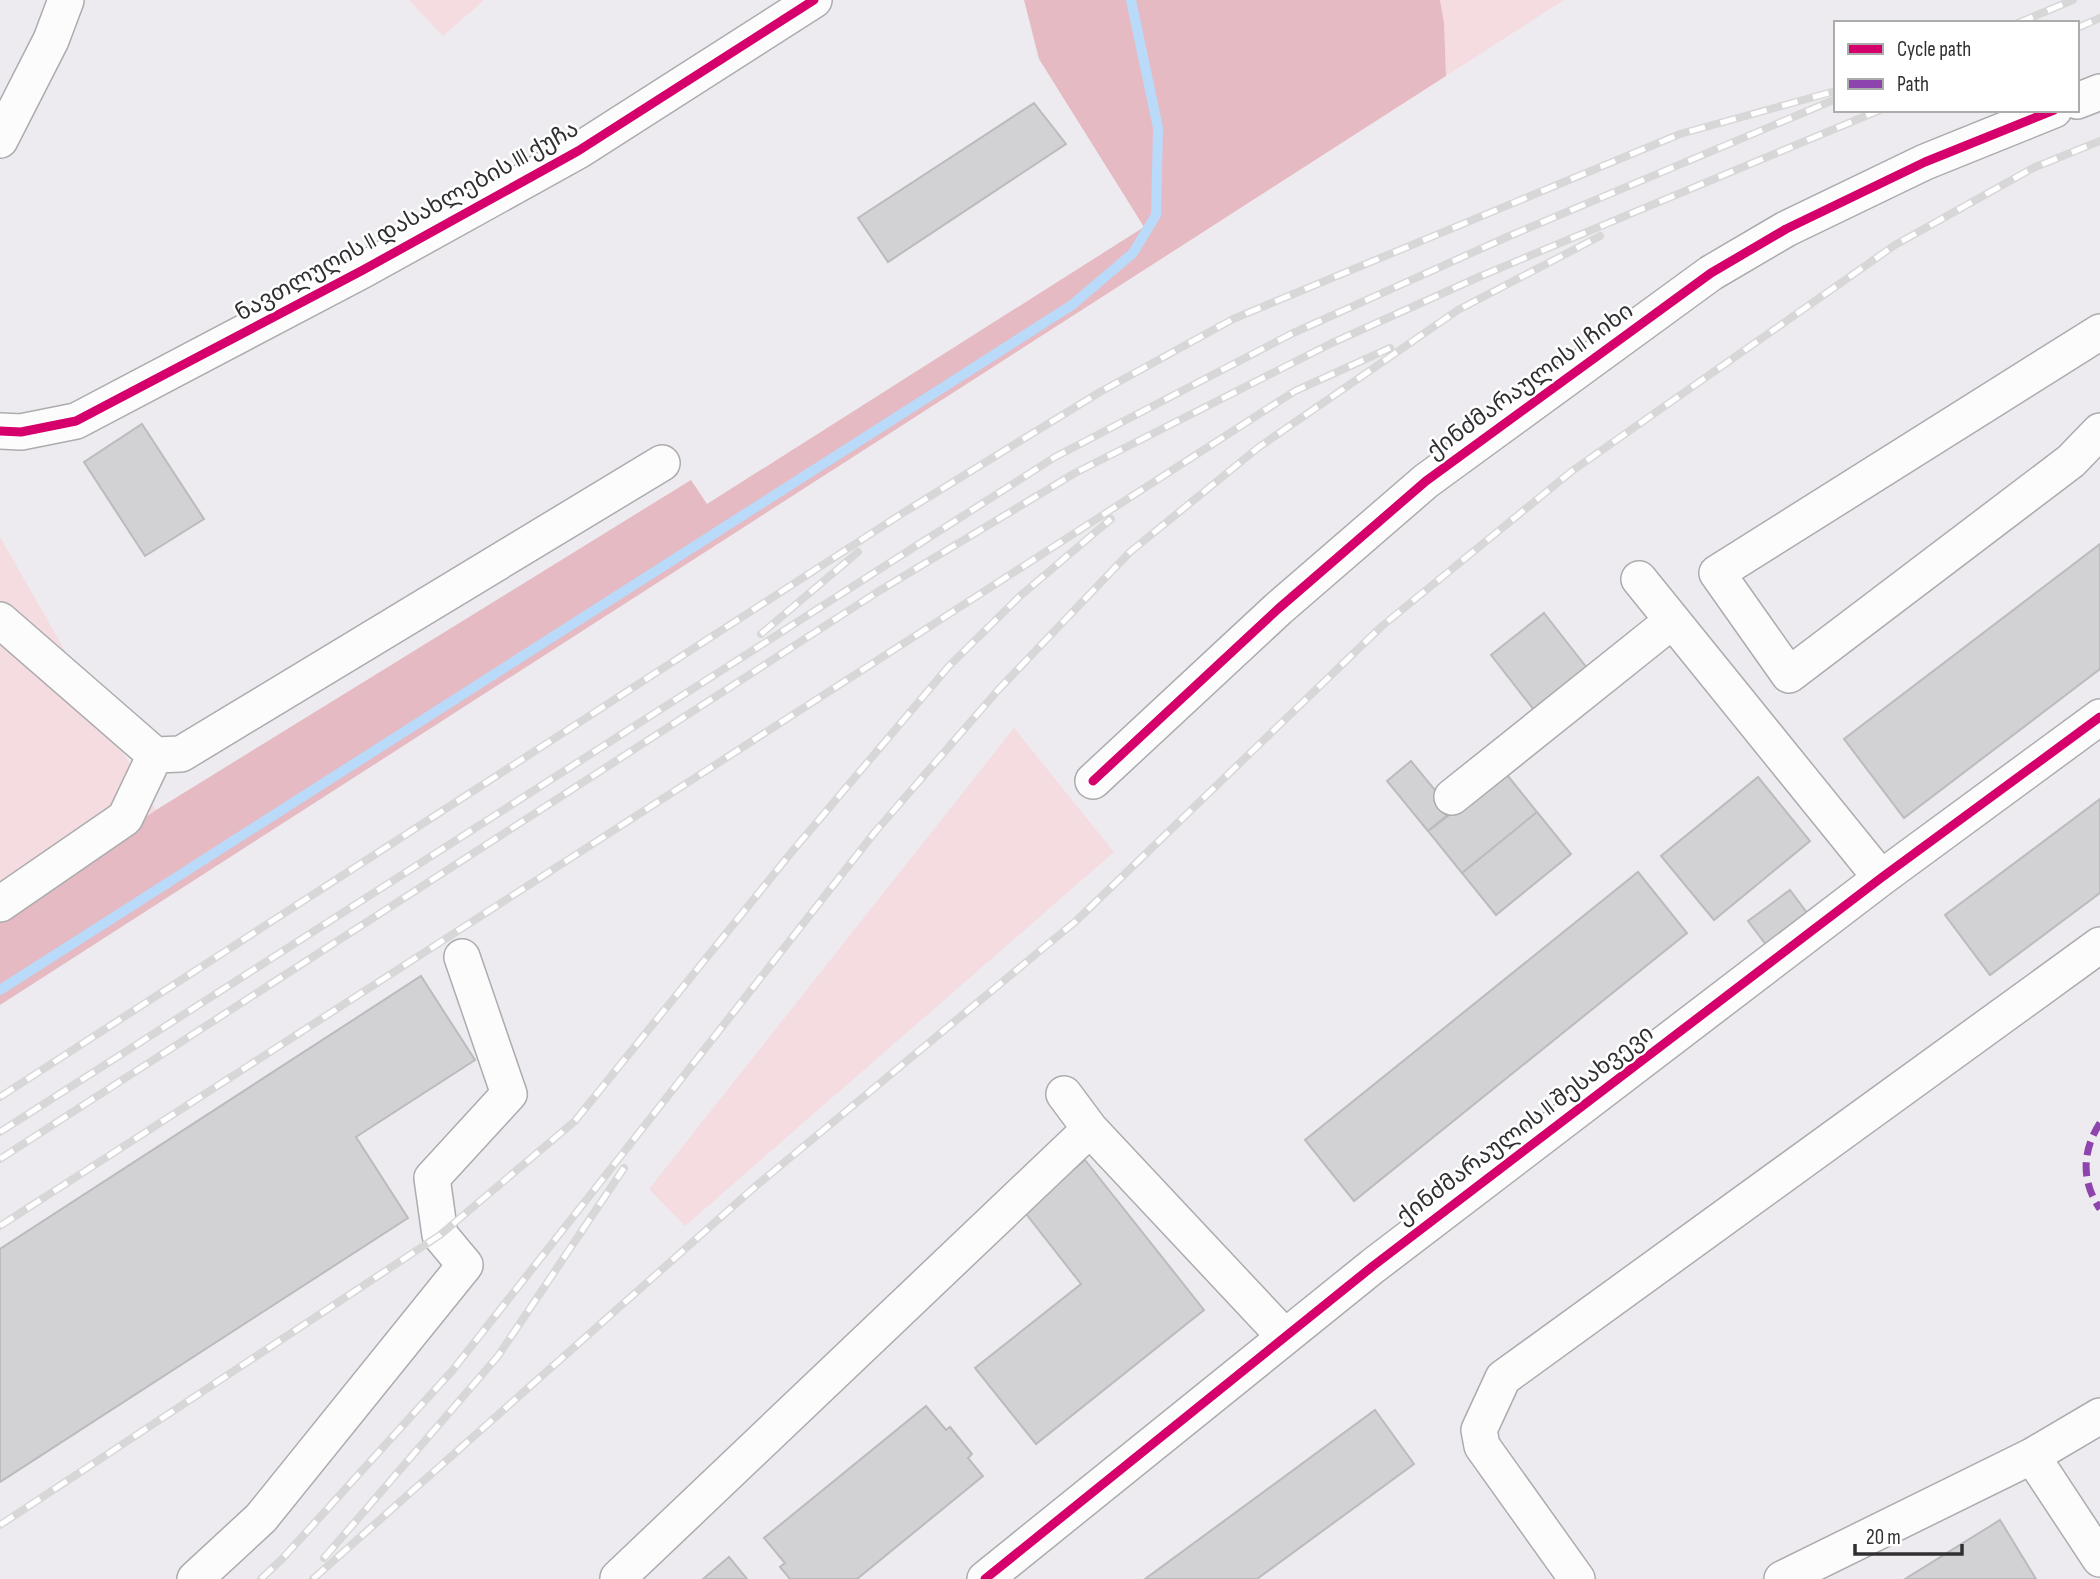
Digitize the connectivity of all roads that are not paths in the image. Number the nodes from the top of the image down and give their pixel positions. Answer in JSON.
{"nodes":[{"id":1,"x":66,"y":0,"type":"edge"},
{"id":2,"x":814,"y":0,"type":"edge"},
{"id":3,"x":2100,"y":92,"type":"edge"},
{"id":4,"x":2079,"y":100,"type":"edge"},
{"id":5,"x":2049,"y":112,"type":"edge"},
{"id":6,"x":0,"y":140,"type":"edge"},
{"id":7,"x":2100,"y":332,"type":"edge"},
{"id":8,"x":0,"y":431,"type":"edge"},
{"id":9,"x":2100,"y":431,"type":"edge"},
{"id":10,"x":662,"y":463,"type":"dead end"},
{"id":11,"x":1639,"y":579,"type":"dead end"},
{"id":12,"x":0,"y":620,"type":"edge"},
{"id":13,"x":1672,"y":621,"type":"junction"},
{"id":14,"x":2100,"y":717,"type":"edge"},
{"id":15,"x":155,"y":755,"type":"junction"},
{"id":16,"x":1093,"y":781,"type":"dead end"},
{"id":17,"x":1452,"y":797,"type":"dead end"},
{"id":18,"x":1881,"y":878,"type":"junction"},
{"id":19,"x":0,"y":904,"type":"edge"},
{"id":20,"x":2100,"y":945,"type":"edge"},
{"id":21,"x":462,"y":957,"type":"dead end"},
{"id":22,"x":1064,"y":1094,"type":"dead end"},
{"id":23,"x":1090,"y":1129,"type":"junction"},
{"id":24,"x":1285,"y":1337,"type":"junction"},
{"id":25,"x":2100,"y":1416,"type":"edge"},
{"id":26,"x":2032,"y":1456,"type":"junction"},
{"id":27,"x":2100,"y":1559,"type":"edge"},
{"id":28,"x":618,"y":1578,"type":"edge"},
{"id":29,"x":195,"y":1579,"type":"edge"},
{"id":30,"x":985,"y":1579,"type":"edge"},
{"id":31,"x":1577,"y":1579,"type":"edge"},
{"id":32,"x":1782,"y":1579,"type":"edge"}],
"edges":[{"from":1,"to":6,"type":"street"},
{"from":2,"to":8,"type":"street","name":"ნავთლუღის II დასახლების III ქუჩა"},
{"from":3,"to":4,"type":"street"},
{"from":5,"to":16,"type":"street","name":"ქინძმარაულის II ჩიხი"},
{"from":7,"to":9,"type":"street"},
{"from":10,"to":15,"type":"street"},
{"from":11,"to":13,"type":"street"},
{"from":12,"to":15,"type":"street"},
{"from":13,"to":17,"type":"street"},
{"from":13,"to":18,"type":"street"},
{"from":14,"to":18,"type":"street","name":"ქინძმარაულის II შესახვევი"},
{"from":15,"to":19,"type":"street"},
{"from":18,"to":24,"type":"street","name":"ქინძმარაულის II შესახვევი"},
{"from":20,"to":31,"type":"street"},
{"from":21,"to":29,"type":"street"},
{"from":22,"to":23,"type":"street"},
{"from":23,"to":24,"type":"street"},
{"from":23,"to":28,"type":"street"},
{"from":24,"to":30,"type":"street","name":"ქინძმარაულის II შესახვევი"},
{"from":25,"to":26,"type":"street"},
{"from":26,"to":27,"type":"street"},
{"from":26,"to":32,"type":"street"}]}
